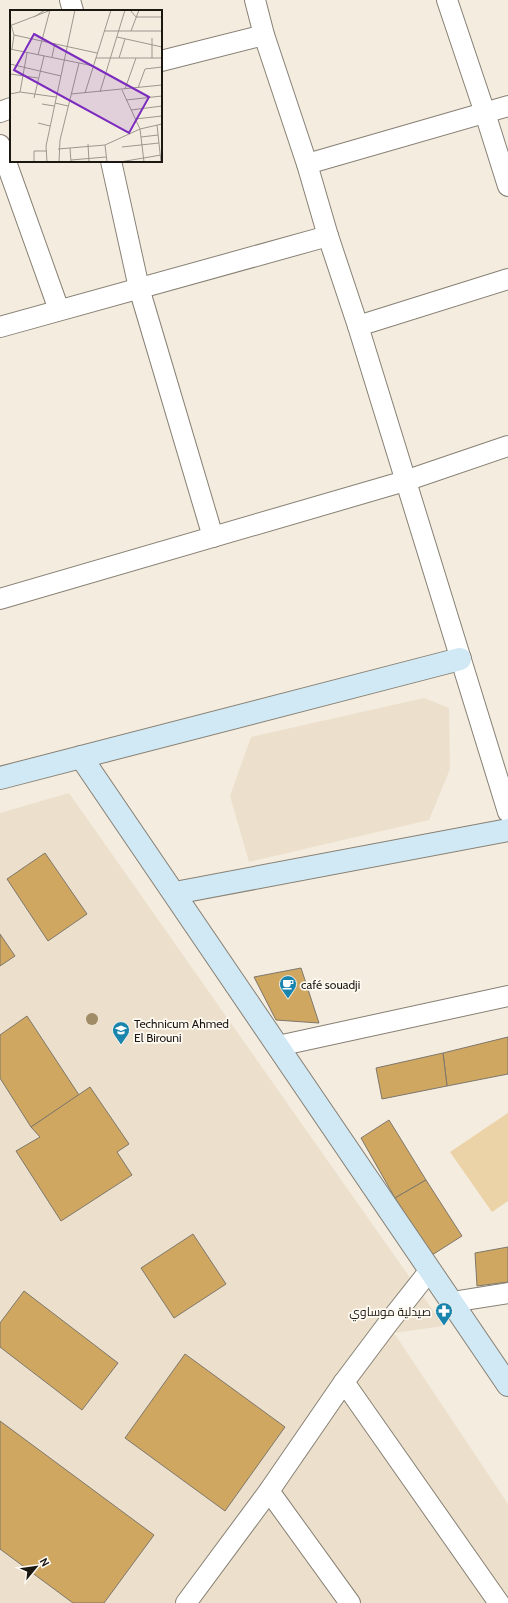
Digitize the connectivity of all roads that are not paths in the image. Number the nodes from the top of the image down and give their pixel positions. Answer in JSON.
{"nodes":[{"id":1,"x":70,"y":0,"type":"edge"},
{"id":2,"x":255,"y":0,"type":"edge"},
{"id":3,"x":447,"y":0,"type":"edge"},
{"id":4,"x":74,"y":10,"type":"edge"},
{"id":5,"x":264,"y":35,"type":"junction"},
{"id":6,"x":162,"y":61,"type":"edge"},
{"id":7,"x":508,"y":106,"type":"edge"},
{"id":8,"x":10,"y":108,"type":"edge"},
{"id":9,"x":0,"y":112,"type":"edge"},
{"id":10,"x":485,"y":113,"type":"junction"},
{"id":11,"x":0,"y":145,"type":"edge"},
{"id":12,"x":111,"y":162,"type":"edge"},
{"id":13,"x":307,"y":164,"type":"junction"},
{"id":14,"x":508,"y":186,"type":"edge"},
{"id":15,"x":328,"y":236,"type":"junction"},
{"id":16,"x":508,"y":279,"type":"edge"},
{"id":17,"x":139,"y":288,"type":"junction"},
{"id":18,"x":59,"y":310,"type":"junction"},
{"id":19,"x":358,"y":326,"type":"junction"},
{"id":20,"x":0,"y":327,"type":"edge"},
{"id":21,"x":508,"y":446,"type":"edge"},
{"id":22,"x":405,"y":481,"type":"junction"},
{"id":23,"x":213,"y":537,"type":"junction"},
{"id":24,"x":0,"y":599,"type":"edge"},
{"id":25,"x":460,"y":659,"type":"junction"},
{"id":26,"x":81,"y":757,"type":"junction"},
{"id":27,"x":0,"y":778,"type":"edge"},
{"id":28,"x":508,"y":812,"type":"edge"},
{"id":29,"x":508,"y":830,"type":"edge"},
{"id":30,"x":175,"y":893,"type":"junction"},
{"id":31,"x":508,"y":996,"type":"edge"},
{"id":32,"x":278,"y":1046,"type":"junction"},
{"id":33,"x":430,"y":1270,"type":"junction"},
{"id":34,"x":508,"y":1293,"type":"edge"},
{"id":35,"x":452,"y":1302,"type":"junction"},
{"id":36,"x":344,"y":1382,"type":"junction"},
{"id":37,"x":508,"y":1385,"type":"edge"},
{"id":38,"x":268,"y":1491,"type":"junction"},
{"id":39,"x":195,"y":1599,"type":"edge"},
{"id":40,"x":350,"y":1603,"type":"edge"},
{"id":41,"x":499,"y":1603,"type":"edge"}],
"edges":[{"from":1,"to":4,"type":"street"},
{"from":2,"to":5,"type":"street"},
{"from":3,"to":10,"type":"street"},
{"from":5,"to":6,"type":"street"},
{"from":5,"to":13,"type":"street"},
{"from":7,"to":10,"type":"street"},
{"from":8,"to":9,"type":"street"},
{"from":10,"to":13,"type":"street"},
{"from":10,"to":14,"type":"street"},
{"from":11,"to":18,"type":"street"},
{"from":12,"to":17,"type":"street"},
{"from":13,"to":15,"type":"street"},
{"from":15,"to":17,"type":"street"},
{"from":15,"to":19,"type":"street"},
{"from":16,"to":19,"type":"street"},
{"from":17,"to":18,"type":"street"},
{"from":17,"to":23,"type":"street"},
{"from":18,"to":20,"type":"street"},
{"from":19,"to":22,"type":"street"},
{"from":21,"to":22,"type":"street"},
{"from":22,"to":23,"type":"street"},
{"from":22,"to":25,"type":"street"},
{"from":23,"to":24,"type":"street"},
{"from":25,"to":26,"type":"street"},
{"from":25,"to":28,"type":"street"},
{"from":26,"to":27,"type":"street"},
{"from":26,"to":30,"type":"street"},
{"from":29,"to":30,"type":"street"},
{"from":30,"to":32,"type":"street"},
{"from":31,"to":32,"type":"street"},
{"from":32,"to":33,"type":"street"},
{"from":33,"to":35,"type":"street"},
{"from":33,"to":36,"type":"street"},
{"from":34,"to":35,"type":"street"},
{"from":35,"to":37,"type":"street"},
{"from":36,"to":38,"type":"street"},
{"from":36,"to":41,"type":"street"},
{"from":38,"to":39,"type":"street"},
{"from":38,"to":40,"type":"street"}]}
